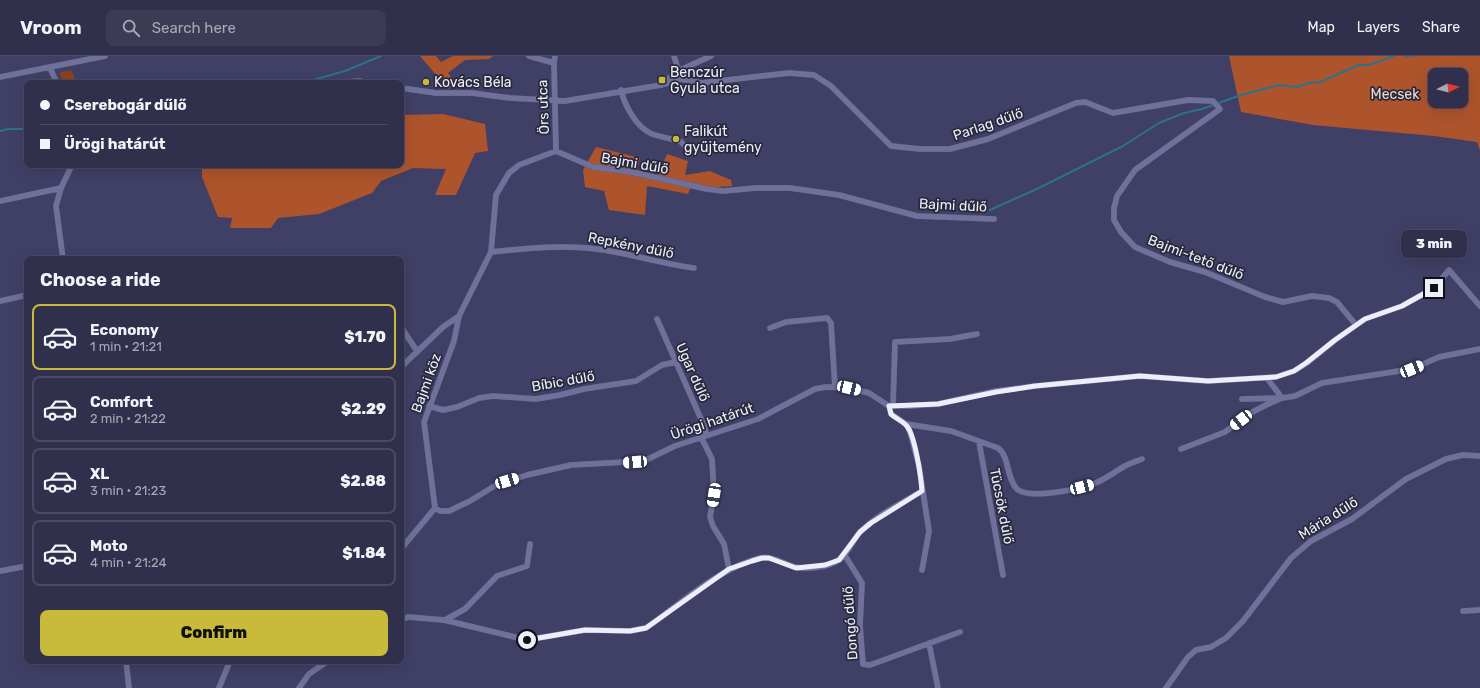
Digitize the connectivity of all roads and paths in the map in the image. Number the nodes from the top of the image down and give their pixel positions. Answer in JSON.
{"nodes":[{"id":1,"x":105,"y":56,"type":"edge"},
{"id":2,"x":529,"y":56,"type":"edge"},
{"id":3,"x":555,"y":56,"type":"edge"},
{"id":4,"x":674,"y":56,"type":"edge"},
{"id":5,"x":712,"y":56,"type":"edge"},
{"id":6,"x":554,"y":63,"type":"junction"},
{"id":7,"x":50,"y":68,"type":"junction"},
{"id":8,"x":678,"y":72,"type":"junction"},
{"id":9,"x":0,"y":78,"type":"edge"},
{"id":10,"x":56,"y":80,"type":"edge"},
{"id":11,"x":684,"y":80,"type":"junction"},
{"id":12,"x":661,"y":85,"type":"junction"},
{"id":13,"x":404,"y":88,"type":"edge"},
{"id":14,"x":621,"y":90,"type":"junction"},
{"id":15,"x":554,"y":101,"type":"junction"},
{"id":16,"x":1220,"y":109,"type":"joint"},
{"id":17,"x":684,"y":145,"type":"dead end"},
{"id":18,"x":556,"y":151,"type":"junction"},
{"id":19,"x":71,"y":168,"type":"edge"},
{"id":20,"x":61,"y":188,"type":"junction"},
{"id":21,"x":0,"y":201,"type":"edge"},
{"id":22,"x":994,"y":219,"type":"dead end"},
{"id":23,"x":491,"y":252,"type":"junction"},
{"id":24,"x":64,"y":256,"type":"edge"},
{"id":25,"x":694,"y":268,"type":"dead end"},
{"id":26,"x":24,"y":296,"type":"edge"},
{"id":27,"x":0,"y":300,"type":"edge"},
{"id":28,"x":1480,"y":306,"type":"edge"},
{"id":29,"x":459,"y":316,"type":"junction"},
{"id":30,"x":657,"y":319,"type":"dead end"},
{"id":31,"x":1356,"y":324,"type":"junction"},
{"id":32,"x":770,"y":328,"type":"dead end"},
{"id":33,"x":404,"y":332,"type":"edge"},
{"id":34,"x":977,"y":334,"type":"dead end"},
{"id":35,"x":1480,"y":349,"type":"edge"},
{"id":36,"x":417,"y":351,"type":"junction"},
{"id":37,"x":675,"y":362,"type":"junction"},
{"id":38,"x":404,"y":365,"type":"edge"},
{"id":39,"x":1267,"y":378,"type":"junction"},
{"id":40,"x":835,"y":387,"type":"junction"},
{"id":41,"x":1282,"y":398,"type":"junction"},
{"id":42,"x":1242,"y":399,"type":"dead end"},
{"id":43,"x":429,"y":406,"type":"junction"},
{"id":44,"x":891,"y":406,"type":"junction"},
{"id":45,"x":906,"y":424,"type":"junction"},
{"id":46,"x":704,"y":436,"type":"junction"},
{"id":47,"x":979,"y":442,"type":"junction"},
{"id":48,"x":1181,"y":449,"type":"dead end"},
{"id":49,"x":1480,"y":456,"type":"edge"},
{"id":50,"x":1142,"y":459,"type":"dead end"},
{"id":51,"x":922,"y":491,"type":"junction"},
{"id":52,"x":435,"y":508,"type":"junction"},
{"id":53,"x":530,"y":544,"type":"dead end"},
{"id":54,"x":404,"y":545,"type":"edge"},
{"id":55,"x":844,"y":554,"type":"junction"},
{"id":56,"x":24,"y":567,"type":"edge"},
{"id":57,"x":729,"y":569,"type":"junction"},
{"id":58,"x":922,"y":570,"type":"dead end"},
{"id":59,"x":0,"y":571,"type":"edge"},
{"id":60,"x":1003,"y":575,"type":"dead end"},
{"id":61,"x":1480,"y":610,"type":"edge"},
{"id":62,"x":1463,"y":611,"type":"dead end"},
{"id":63,"x":404,"y":619,"type":"edge"},
{"id":64,"x":444,"y":620,"type":"junction"},
{"id":65,"x":960,"y":632,"type":"dead end"},
{"id":66,"x":929,"y":643,"type":"junction"},
{"id":67,"x":126,"y":664,"type":"edge"},
{"id":68,"x":229,"y":664,"type":"edge"},
{"id":69,"x":324,"y":664,"type":"edge"},
{"id":70,"x":129,"y":688,"type":"edge"},
{"id":71,"x":219,"y":688,"type":"edge"},
{"id":72,"x":299,"y":688,"type":"edge"},
{"id":73,"x":938,"y":688,"type":"edge"},
{"id":74,"x":1166,"y":688,"type":"edge"}],
"edges":[{"from":1,"to":7,"type":"street"},
{"from":2,"to":6,"type":"street","name":"Örs utca"},
{"from":3,"to":6,"type":"street","name":"Örs utca"},
{"from":4,"to":8,"type":"street"},
{"from":5,"to":8,"type":"street"},
{"from":6,"to":15,"type":"street","name":"Örs utca"},
{"from":7,"to":9,"type":"street"},
{"from":7,"to":10,"type":"street"},
{"from":8,"to":11,"type":"street"},
{"from":8,"to":12,"type":"street"},
{"from":11,"to":12,"type":"street"},
{"from":11,"to":16,"type":"street","name":"Parlag dűlő"},
{"from":12,"to":14,"type":"street"},
{"from":13,"to":15,"type":"street"},
{"from":14,"to":15,"type":"street"},
{"from":14,"to":17,"type":"street"},
{"from":15,"to":18,"type":"street","name":"Örs utca"},
{"from":16,"to":31,"type":"street","name":"Bajmi-tető dűlő"},
{"from":18,"to":22,"type":"street","name":"Bajmi dűlő"},
{"from":18,"to":23,"type":"street"},
{"from":19,"to":20,"type":"street"},
{"from":20,"to":21,"type":"street"},
{"from":20,"to":24,"type":"street"},
{"from":23,"to":25,"type":"street","name":"Repkény dűlő"},
{"from":23,"to":29,"type":"street"},
{"from":26,"to":27,"type":"street"},
{"from":28,"to":31,"type":"street","name":"Ürögi határút"},
{"from":29,"to":36,"type":"street"},
{"from":29,"to":43,"type":"street","name":"Bajmi köz"},
{"from":30,"to":37,"type":"street","name":"Ugar dűlő"},
{"from":31,"to":39,"type":"street","name":"Ürögi határút"},
{"from":32,"to":40,"type":"street"},
{"from":33,"to":36,"type":"street"},
{"from":34,"to":44,"type":"street"},
{"from":35,"to":41,"type":"street"},
{"from":36,"to":38,"type":"street"},
{"from":37,"to":43,"type":"street","name":"Bíbic dűlő"},
{"from":37,"to":46,"type":"street","name":"Ugar dűlő"},
{"from":39,"to":41,"type":"street"},
{"from":39,"to":44,"type":"street","name":"Ürögi határút"},
{"from":40,"to":44,"type":"street","name":"Ürögi határút"},
{"from":40,"to":46,"type":"street","name":"Ürögi határút"},
{"from":41,"to":42,"type":"street"},
{"from":41,"to":48,"type":"street"},
{"from":43,"to":52,"type":"street","name":"Bajmi köz"},
{"from":44,"to":45,"type":"street"},
{"from":45,"to":47,"type":"street"},
{"from":45,"to":51,"type":"street"},
{"from":46,"to":52,"type":"street","name":"Ürögi határút"},
{"from":46,"to":57,"type":"street","name":"Ugar dűlő"},
{"from":47,"to":50,"type":"street"},
{"from":47,"to":60,"type":"street","name":"Tücsök dűlő"},
{"from":49,"to":74,"type":"street","name":"Mária dűlő"},
{"from":51,"to":55,"type":"street"},
{"from":51,"to":58,"type":"street"},
{"from":52,"to":54,"type":"street"},
{"from":53,"to":64,"type":"street"},
{"from":55,"to":57,"type":"street"},
{"from":55,"to":66,"type":"street","name":"Dongó dűlő"},
{"from":56,"to":59,"type":"street"},
{"from":57,"to":64,"type":"street"},
{"from":61,"to":62,"type":"street"},
{"from":63,"to":64,"type":"street"},
{"from":65,"to":66,"type":"street","name":"Dongó dűlő"},
{"from":66,"to":73,"type":"street"},
{"from":67,"to":70,"type":"street"},
{"from":68,"to":71,"type":"street"},
{"from":69,"to":72,"type":"street"}]}
